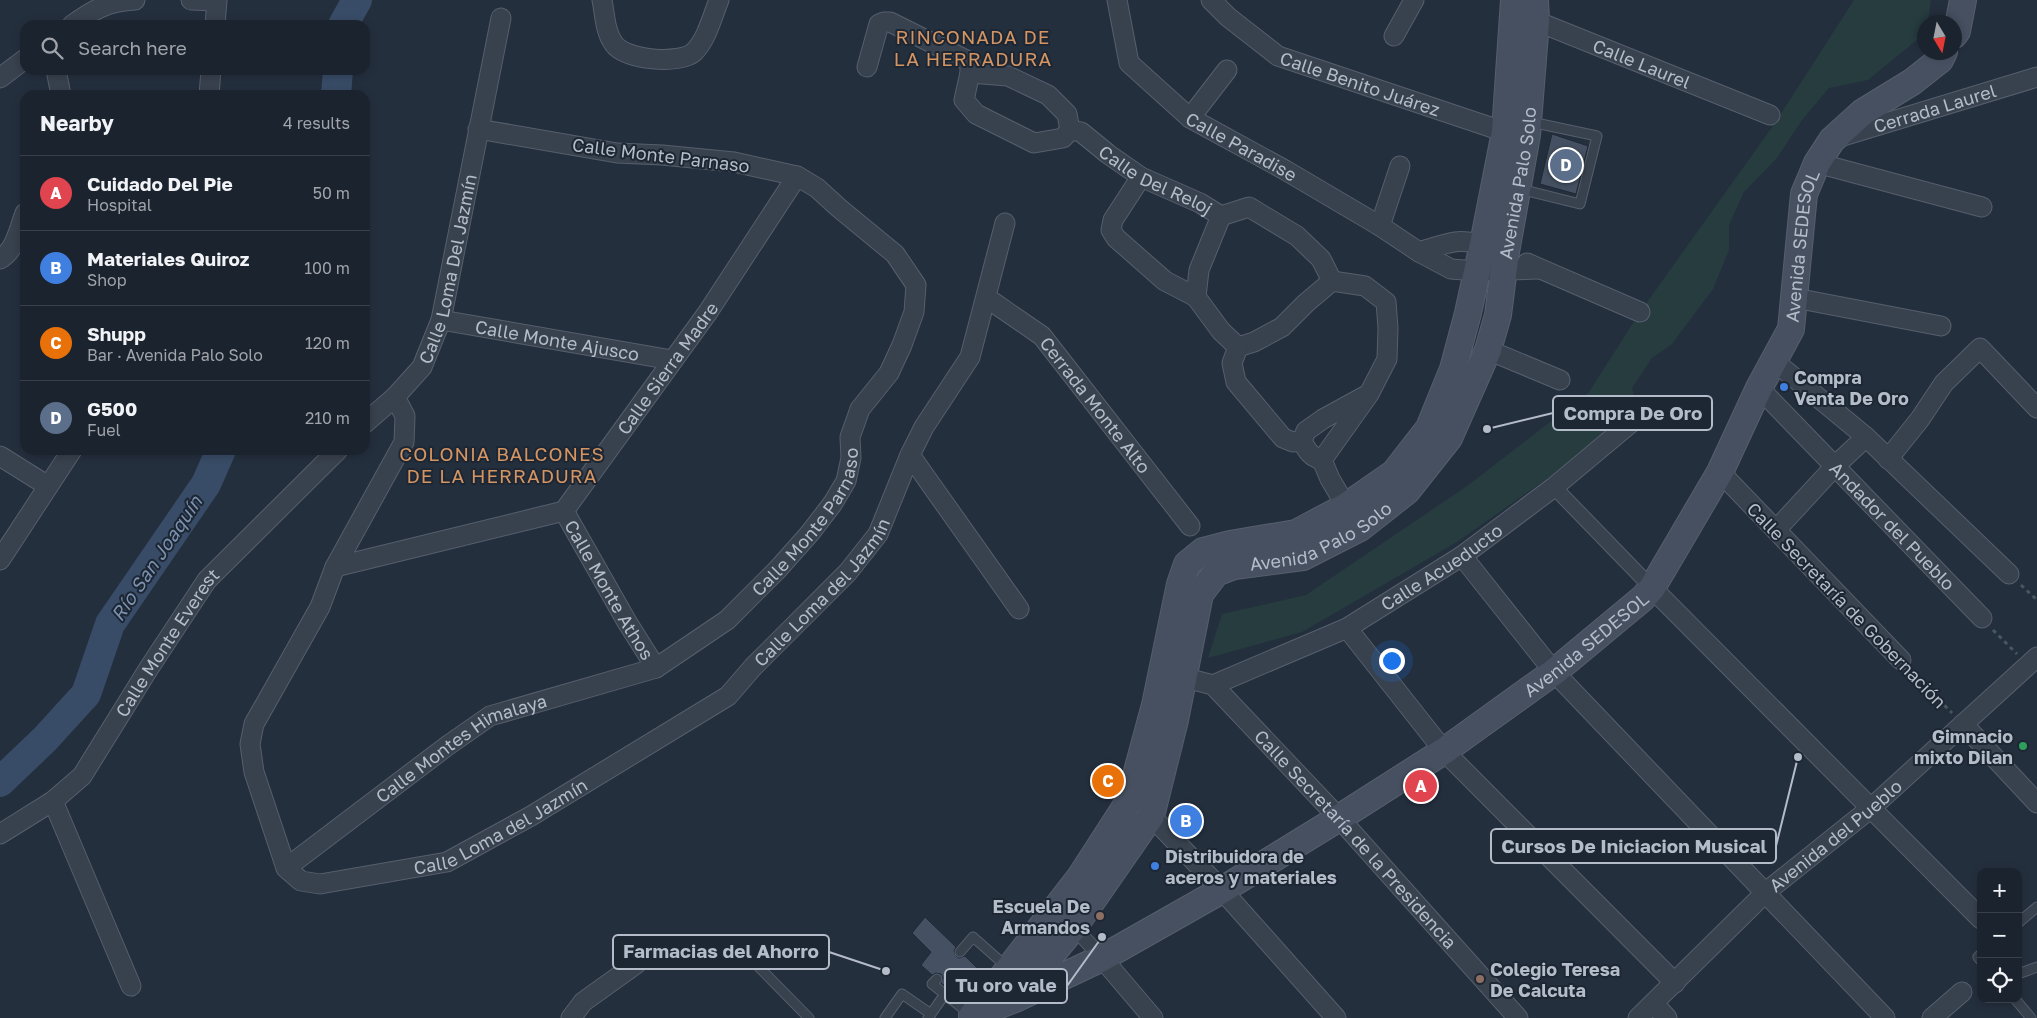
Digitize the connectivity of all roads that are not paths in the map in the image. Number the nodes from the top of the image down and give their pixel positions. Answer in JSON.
{"nodes":[{"id":1,"x":135,"y":0,"type":"edge"},
{"id":2,"x":191,"y":0,"type":"edge"},
{"id":3,"x":217,"y":0,"type":"edge"},
{"id":4,"x":602,"y":0,"type":"edge"},
{"id":5,"x":719,"y":0,"type":"edge"},
{"id":6,"x":1117,"y":0,"type":"edge"},
{"id":7,"x":1211,"y":0,"type":"edge"},
{"id":8,"x":1414,"y":0,"type":"edge"},
{"id":9,"x":1963,"y":0,"type":"edge"},
{"id":10,"x":1524,"y":10,"type":"edge"},
{"id":11,"x":1960,"y":15,"type":"edge"},
{"id":12,"x":501,"y":18,"type":"dead end"},
{"id":13,"x":79,"y":20,"type":"edge"},
{"id":14,"x":215,"y":20,"type":"edge"},
{"id":15,"x":1394,"y":36,"type":"dead end"},
{"id":16,"x":1940,"y":60,"type":"edge"},
{"id":17,"x":20,"y":63,"type":"edge"},
{"id":18,"x":867,"y":67,"type":"dead end"},
{"id":19,"x":1227,"y":70,"type":"dead end"},
{"id":20,"x":970,"y":73,"type":"junction"},
{"id":21,"x":57,"y":75,"type":"edge"},
{"id":22,"x":211,"y":75,"type":"edge"},
{"id":23,"x":2037,"y":77,"type":"edge"},
{"id":24,"x":0,"y":78,"type":"edge"},
{"id":25,"x":60,"y":90,"type":"edge"},
{"id":26,"x":209,"y":90,"type":"edge"},
{"id":27,"x":1770,"y":115,"type":"dead end"},
{"id":28,"x":1190,"y":118,"type":"junction"},
{"id":29,"x":478,"y":129,"type":"junction"},
{"id":30,"x":1070,"y":130,"type":"junction"},
{"id":31,"x":1520,"y":130,"type":"junction"},
{"id":32,"x":1832,"y":140,"type":"junction"},
{"id":33,"x":1816,"y":163,"type":"junction"},
{"id":34,"x":1400,"y":166,"type":"dead end"},
{"id":35,"x":797,"y":176,"type":"junction"},
{"id":36,"x":1141,"y":177,"type":"junction"},
{"id":37,"x":1517,"y":189,"type":"junction"},
{"id":38,"x":1982,"y":206,"type":"dead end"},
{"id":39,"x":1221,"y":216,"type":"junction"},
{"id":40,"x":1005,"y":223,"type":"dead end"},
{"id":41,"x":1380,"y":226,"type":"junction"},
{"id":42,"x":20,"y":228,"type":"edge"},
{"id":43,"x":1419,"y":252,"type":"junction"},
{"id":44,"x":1498,"y":256,"type":"junction"},
{"id":45,"x":0,"y":259,"type":"edge"},
{"id":46,"x":1476,"y":271,"type":"junction"},
{"id":47,"x":1332,"y":281,"type":"junction"},
{"id":48,"x":1196,"y":297,"type":"junction"},
{"id":49,"x":987,"y":298,"type":"junction"},
{"id":50,"x":1795,"y":298,"type":"junction"},
{"id":51,"x":1640,"y":312,"type":"dead end"},
{"id":52,"x":441,"y":320,"type":"junction"},
{"id":53,"x":1941,"y":326,"type":"dead end"},
{"id":54,"x":1238,"y":347,"type":"junction"},
{"id":55,"x":1488,"y":350,"type":"junction"},
{"id":56,"x":672,"y":360,"type":"junction"},
{"id":57,"x":1774,"y":361,"type":"junction"},
{"id":58,"x":1560,"y":380,"type":"dead end"},
{"id":59,"x":1759,"y":388,"type":"junction"},
{"id":60,"x":1369,"y":394,"type":"junction"},
{"id":61,"x":395,"y":397,"type":"junction"},
{"id":62,"x":2037,"y":408,"type":"edge"},
{"id":63,"x":1645,"y":411,"type":"dead end"},
{"id":64,"x":370,"y":419,"type":"edge"},
{"id":65,"x":1866,"y":437,"type":"junction"},
{"id":66,"x":1302,"y":441,"type":"junction"},
{"id":67,"x":69,"y":455,"type":"edge"},
{"id":68,"x":333,"y":455,"type":"edge"},
{"id":69,"x":0,"y":456,"type":"edge"},
{"id":70,"x":910,"y":456,"type":"junction"},
{"id":71,"x":1322,"y":460,"type":"junction"},
{"id":72,"x":1888,"y":460,"type":"junction"},
{"id":73,"x":1836,"y":465,"type":"junction"},
{"id":74,"x":1720,"y":472,"type":"junction"},
{"id":75,"x":48,"y":486,"type":"junction"},
{"id":76,"x":1554,"y":487,"type":"junction"},
{"id":77,"x":564,"y":511,"type":"junction"},
{"id":78,"x":1352,"y":518,"type":"junction"},
{"id":79,"x":1190,"y":526,"type":"dead end"},
{"id":80,"x":1776,"y":530,"type":"junction"},
{"id":81,"x":1462,"y":556,"type":"junction"},
{"id":82,"x":0,"y":560,"type":"edge"},
{"id":83,"x":335,"y":567,"type":"junction"},
{"id":84,"x":2009,"y":574,"type":"road end"},
{"id":85,"x":1652,"y":588,"type":"junction"},
{"id":86,"x":1019,"y":609,"type":"dead end"},
{"id":87,"x":1982,"y":618,"type":"road end"},
{"id":88,"x":1346,"y":628,"type":"junction"},
{"id":89,"x":1901,"y":660,"type":"road end"},
{"id":90,"x":2032,"y":661,"type":"edge"},
{"id":91,"x":656,"y":668,"type":"junction"},
{"id":92,"x":1554,"y":672,"type":"junction"},
{"id":93,"x":1182,"y":677,"type":"junction"},
{"id":94,"x":1213,"y":685,"type":"junction"},
{"id":95,"x":1963,"y":724,"type":"junction"},
{"id":96,"x":1444,"y":751,"type":"junction"},
{"id":97,"x":53,"y":801,"type":"junction"},
{"id":98,"x":2037,"y":802,"type":"edge"},
{"id":99,"x":1871,"y":808,"type":"junction"},
{"id":100,"x":1151,"y":816,"type":"junction"},
{"id":101,"x":1339,"y":818,"type":"junction"},
{"id":102,"x":0,"y":834,"type":"edge"},
{"id":103,"x":286,"y":868,"type":"junction"},
{"id":104,"x":1222,"y":890,"type":"junction"},
{"id":105,"x":1766,"y":892,"type":"junction"},
{"id":106,"x":2037,"y":907,"type":"edge"},
{"id":107,"x":1977,"y":915,"type":"edge"},
{"id":108,"x":2022,"y":920,"type":"edge"},
{"id":109,"x":1074,"y":927,"type":"junction"},
{"id":110,"x":960,"y":952,"type":"dead end"},
{"id":111,"x":748,"y":956,"type":"dead end"},
{"id":112,"x":1102,"y":958,"type":"junction"},
{"id":113,"x":636,"y":964,"type":"dead end"},
{"id":114,"x":2037,"y":968,"type":"edge"},
{"id":115,"x":1009,"y":969,"type":"junction"},
{"id":116,"x":2022,"y":973,"type":"edge"},
{"id":117,"x":937,"y":979,"type":"dead end"},
{"id":118,"x":1675,"y":983,"type":"junction"},
{"id":119,"x":131,"y":986,"type":"dead end"},
{"id":120,"x":1962,"y":992,"type":"dead end"},
{"id":121,"x":944,"y":994,"type":"junction"},
{"id":122,"x":2018,"y":1003,"type":"edge"},
{"id":123,"x":1654,"y":1004,"type":"junction"},
{"id":124,"x":1007,"y":1008,"type":"edge"},
{"id":125,"x":929,"y":1016,"type":"edge"},
{"id":126,"x":972,"y":1017,"type":"edge"},
{"id":127,"x":571,"y":1018,"type":"edge"},
{"id":128,"x":810,"y":1018,"type":"edge"},
{"id":129,"x":885,"y":1018,"type":"edge"},
{"id":130,"x":1154,"y":1018,"type":"edge"},
{"id":131,"x":1336,"y":1018,"type":"edge"},
{"id":132,"x":1518,"y":1018,"type":"edge"},
{"id":133,"x":1638,"y":1018,"type":"edge"},
{"id":134,"x":1667,"y":1018,"type":"edge"},
{"id":135,"x":1886,"y":1018,"type":"edge"},
{"id":136,"x":1932,"y":1018,"type":"edge"},
{"id":137,"x":2031,"y":1018,"type":"edge"}],
"edges":[{"from":1,"to":13,"type":"street"},
{"from":2,"to":3,"type":"street"},
{"from":3,"to":14,"type":"street"},
{"from":4,"to":5,"type":"street"},
{"from":6,"to":28,"type":"street","name":"Calle Paradise"},
{"from":7,"to":31,"type":"street","name":"Calle Benito Juárez"},
{"from":8,"to":15,"type":"street"},
{"from":9,"to":11,"type":"main road"},
{"from":10,"to":27,"type":"street","name":"Calle Laurel"},
{"from":10,"to":31,"type":"main road","name":"Avenida Palo Solo"},
{"from":12,"to":29,"type":"street","name":"Calle Loma Del Jazmín"},
{"from":16,"to":32,"type":"main road","name":"Avenida SEDESOL"},
{"from":17,"to":24,"type":"street"},
{"from":18,"to":20,"type":"street"},
{"from":19,"to":28,"type":"street"},
{"from":20,"to":30,"type":"street"},
{"from":20,"to":30,"type":"street"},
{"from":21,"to":25,"type":"street"},
{"from":22,"to":26,"type":"street"},
{"from":23,"to":32,"type":"street","name":"Cerrada Laurel"},
{"from":28,"to":41,"type":"street","name":"Calle Paradise"},
{"from":29,"to":35,"type":"street","name":"Calle Monte Parnaso"},
{"from":29,"to":52,"type":"street","name":"Calle Loma Del Jazmín"},
{"from":30,"to":36,"type":"street","name":"Calle Del Reloj"},
{"from":31,"to":37,"type":"main road","name":"Avenida Palo Solo"},
{"from":31,"to":37,"type":"lane"},
{"from":31,"to":44,"type":"main road","name":"Avenida Palo Solo"},
{"from":32,"to":33,"type":"main road","name":"Avenida SEDESOL"},
{"from":33,"to":38,"type":"street"},
{"from":33,"to":50,"type":"main road","name":"Avenida SEDESOL"},
{"from":34,"to":41,"type":"street"},
{"from":35,"to":56,"type":"street","name":"Calle Sierra Madre"},
{"from":35,"to":91,"type":"street","name":"Calle Monte Parnaso"},
{"from":36,"to":39,"type":"street","name":"Calle Del Reloj"},
{"from":36,"to":48,"type":"street"},
{"from":37,"to":44,"type":"main road","name":"Avenida Palo Solo"},
{"from":39,"to":47,"type":"street"},
{"from":39,"to":48,"type":"street","name":"Calle Del Reloj"},
{"from":40,"to":49,"type":"street","name":"Calle Loma del Jazmín"},
{"from":41,"to":43,"type":"street","name":"Calle Paradise"},
{"from":42,"to":45,"type":"street"},
{"from":43,"to":44,"type":"street"},
{"from":43,"to":46,"type":"street","name":"Calle Paradise"},
{"from":44,"to":46,"type":"main road","name":"Avenida Palo Solo"},
{"from":44,"to":51,"type":"street"},
{"from":44,"to":55,"type":"main road","name":"Avenida Palo Solo"},
{"from":46,"to":78,"type":"main road","name":"Avenida Palo Solo"},
{"from":47,"to":54,"type":"street"},
{"from":47,"to":60,"type":"street"},
{"from":48,"to":54,"type":"street"},
{"from":49,"to":70,"type":"street","name":"Calle Loma del Jazmín"},
{"from":49,"to":79,"type":"street","name":"Cerrada Monte Alto"},
{"from":50,"to":53,"type":"street"},
{"from":50,"to":57,"type":"main road","name":"Avenida SEDESOL"},
{"from":52,"to":56,"type":"street","name":"Calle Monte Ajusco"},
{"from":52,"to":61,"type":"street","name":"Calle Loma Del Jazmín"},
{"from":54,"to":66,"type":"street"},
{"from":55,"to":58,"type":"street"},
{"from":55,"to":78,"type":"main road","name":"Avenida Palo Solo"},
{"from":56,"to":77,"type":"street","name":"Calle Sierra Madre"},
{"from":57,"to":59,"type":"main road","name":"Avenida SEDESOL"},
{"from":57,"to":65,"type":"street"},
{"from":59,"to":73,"type":"street","name":"Andador del Pueblo"},
{"from":59,"to":74,"type":"main road","name":"Avenida SEDESOL"},
{"from":60,"to":66,"type":"street"},
{"from":60,"to":71,"type":"street"},
{"from":61,"to":64,"type":"street"},
{"from":61,"to":83,"type":"street"},
{"from":62,"to":72,"type":"street"},
{"from":63,"to":76,"type":"street","name":"Calle Acueducto"},
{"from":65,"to":72,"type":"street"},
{"from":65,"to":73,"type":"street"},
{"from":66,"to":71,"type":"street"},
{"from":67,"to":75,"type":"street"},
{"from":68,"to":97,"type":"street","name":"Calle Monte Everest"},
{"from":69,"to":75,"type":"street"},
{"from":70,"to":86,"type":"street"},
{"from":70,"to":103,"type":"street","name":"Calle Loma del Jazmín"},
{"from":71,"to":78,"type":"street"},
{"from":72,"to":84,"type":"street"},
{"from":73,"to":80,"type":"street"},
{"from":73,"to":87,"type":"street","name":"Andador del Pueblo"},
{"from":74,"to":80,"type":"street","name":"Calle Secretaría de Gobernación"},
{"from":74,"to":85,"type":"main road","name":"Avenida SEDESOL"},
{"from":75,"to":82,"type":"street"},
{"from":76,"to":81,"type":"street","name":"Calle Acueducto"},
{"from":76,"to":85,"type":"street"},
{"from":77,"to":83,"type":"street"},
{"from":77,"to":91,"type":"street","name":"Calle Monte Athos"},
{"from":78,"to":93,"type":"main road","name":"Avenida Palo Solo"},
{"from":78,"to":115,"type":"main road","name":"Avenida Palo Solo"},
{"from":80,"to":89,"type":"street","name":"Calle Secretaría de Gobernación"},
{"from":81,"to":88,"type":"street","name":"Calle Acueducto"},
{"from":81,"to":92,"type":"street"},
{"from":83,"to":103,"type":"street"},
{"from":85,"to":92,"type":"main road","name":"Avenida SEDESOL"},
{"from":85,"to":99,"type":"street"},
{"from":88,"to":94,"type":"street","name":"Calle Acueducto"},
{"from":88,"to":96,"type":"street"},
{"from":90,"to":95,"type":"street","name":"Avenida del Pueblo"},
{"from":91,"to":103,"type":"street","name":"Calle Montes Himalaya"},
{"from":92,"to":96,"type":"main road","name":"Avenida SEDESOL"},
{"from":92,"to":105,"type":"street"},
{"from":93,"to":94,"type":"street"},
{"from":93,"to":100,"type":"main road","name":"Avenida Palo Solo"},
{"from":94,"to":101,"type":"street","name":"Calle Secretaría de la Presidencia"},
{"from":95,"to":98,"type":"street"},
{"from":95,"to":99,"type":"street","name":"Avenida del Pueblo"},
{"from":96,"to":101,"type":"main road","name":"Avenida SEDESOL"},
{"from":96,"to":118,"type":"street"},
{"from":97,"to":102,"type":"street","name":"Calle Monte Everest"},
{"from":97,"to":119,"type":"street"},
{"from":99,"to":105,"type":"street","name":"Avenida del Pueblo"},
{"from":99,"to":107,"type":"street"},
{"from":100,"to":104,"type":"street"},
{"from":100,"to":109,"type":"main road","name":"Avenida Palo Solo"},
{"from":101,"to":104,"type":"main road","name":"Avenida SEDESOL"},
{"from":101,"to":132,"type":"street","name":"Calle Secretaría de la Presidencia"},
{"from":104,"to":112,"type":"main road","name":"Avenida SEDESOL"},
{"from":104,"to":131,"type":"street"},
{"from":105,"to":118,"type":"street","name":"Avenida del Pueblo"},
{"from":105,"to":135,"type":"street"},
{"from":106,"to":108,"type":"lane"},
{"from":109,"to":112,"type":"street"},
{"from":109,"to":124,"type":"main road","name":"Avenida Palo Solo"},
{"from":110,"to":115,"type":"lane"},
{"from":111,"to":128,"type":"lane"},
{"from":112,"to":124,"type":"main road","name":"Avenida SEDESOL"},
{"from":112,"to":130,"type":"street"},
{"from":113,"to":127,"type":"street"},
{"from":114,"to":116,"type":"lane"},
{"from":115,"to":126,"type":"main road","name":"Avenida Palo Solo"},
{"from":117,"to":121,"type":"lane"},
{"from":118,"to":123,"type":"street","name":"Avenida del Pueblo"},
{"from":120,"to":136,"type":"street"},
{"from":121,"to":125,"type":"lane"},
{"from":121,"to":126,"type":"lane"},
{"from":122,"to":137,"type":"lane"},
{"from":123,"to":133,"type":"street","name":"Avenida del Pueblo"},
{"from":123,"to":134,"type":"street"},
{"from":124,"to":126,"type":"main road","name":"Avenida SEDESOL"},
{"from":125,"to":129,"type":"lane"}]}
